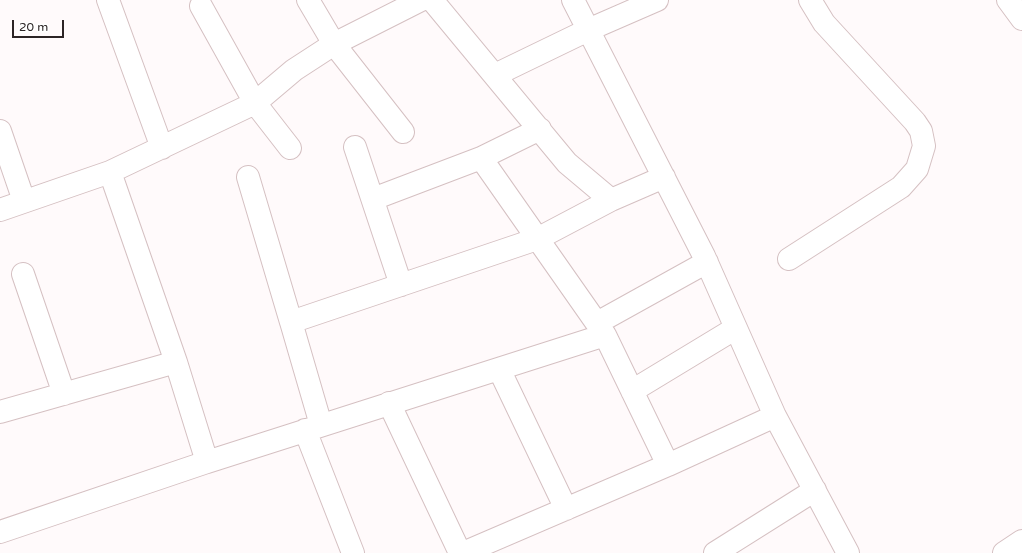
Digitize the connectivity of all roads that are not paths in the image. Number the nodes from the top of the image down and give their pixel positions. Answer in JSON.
{"nodes":[{"id":1,"x":108,"y":0,"type":"edge"},
{"id":2,"x":308,"y":0,"type":"edge"},
{"id":3,"x":421,"y":0,"type":"edge"},
{"id":4,"x":432,"y":0,"type":"edge"},
{"id":5,"x":573,"y":0,"type":"edge"},
{"id":6,"x":657,"y":0,"type":"edge"},
{"id":7,"x":810,"y":0,"type":"edge"},
{"id":8,"x":1008,"y":0,"type":"edge"},
{"id":9,"x":201,"y":6,"type":"dead end"},
{"id":10,"x":1022,"y":19,"type":"edge"},
{"id":11,"x":588,"y":30,"type":"junction"},
{"id":12,"x":334,"y":44,"type":"junction"},
{"id":13,"x":495,"y":75,"type":"junction"},
{"id":14,"x":255,"y":103,"type":"junction"},
{"id":15,"x":540,"y":129,"type":"junction"},
{"id":16,"x":0,"y":131,"type":"edge"},
{"id":17,"x":403,"y":132,"type":"dead end"},
{"id":18,"x":356,"y":147,"type":"dead end"},
{"id":19,"x":162,"y":148,"type":"junction"},
{"id":20,"x":290,"y":148,"type":"dead end"},
{"id":21,"x":481,"y":158,"type":"junction"},
{"id":22,"x":110,"y":172,"type":"junction"},
{"id":23,"x":248,"y":177,"type":"dead end"},
{"id":24,"x":664,"y":177,"type":"junction"},
{"id":25,"x":373,"y":199,"type":"junction"},
{"id":26,"x":611,"y":200,"type":"junction"},
{"id":27,"x":24,"y":201,"type":"junction"},
{"id":28,"x":0,"y":210,"type":"edge"},
{"id":29,"x":538,"y":239,"type":"junction"},
{"id":30,"x":789,"y":259,"type":"dead end"},
{"id":31,"x":706,"y":262,"type":"junction"},
{"id":32,"x":23,"y":274,"type":"dead end"},
{"id":33,"x":401,"y":285,"type":"junction"},
{"id":34,"x":291,"y":322,"type":"junction"},
{"id":35,"x":736,"y":328,"type":"junction"},
{"id":36,"x":601,"y":329,"type":"junction"},
{"id":37,"x":176,"y":362,"type":"junction"},
{"id":38,"x":499,"y":368,"type":"junction"},
{"id":39,"x":632,"y":391,"type":"junction"},
{"id":40,"x":64,"y":394,"type":"junction"},
{"id":41,"x":389,"y":404,"type":"junction"},
{"id":42,"x":0,"y":412,"type":"edge"},
{"id":43,"x":775,"y":416,"type":"junction"},
{"id":44,"x":313,"y":428,"type":"junction"},
{"id":45,"x":207,"y":462,"type":"junction"},
{"id":46,"x":668,"y":465,"type":"junction"},
{"id":47,"x":815,"y":490,"type":"junction"},
{"id":48,"x":566,"y":509,"type":"junction"},
{"id":49,"x":0,"y":532,"type":"edge"},
{"id":50,"x":1022,"y":542,"type":"edge"},
{"id":51,"x":352,"y":553,"type":"edge"},
{"id":52,"x":460,"y":553,"type":"edge"},
{"id":53,"x":463,"y":553,"type":"edge"},
{"id":54,"x":715,"y":553,"type":"edge"},
{"id":55,"x":848,"y":553,"type":"edge"},
{"id":56,"x":1004,"y":553,"type":"edge"}],
"edges":[{"from":1,"to":19,"type":"street"},
{"from":2,"to":12,"type":"street"},
{"from":3,"to":12,"type":"street"},
{"from":4,"to":13,"type":"street"},
{"from":5,"to":11,"type":"street"},
{"from":6,"to":11,"type":"street"},
{"from":7,"to":30,"type":"street"},
{"from":8,"to":10,"type":"street"},
{"from":9,"to":14,"type":"street"},
{"from":11,"to":13,"type":"street"},
{"from":11,"to":24,"type":"street"},
{"from":12,"to":14,"type":"street"},
{"from":12,"to":17,"type":"street"},
{"from":13,"to":15,"type":"street"},
{"from":14,"to":19,"type":"street"},
{"from":14,"to":20,"type":"street"},
{"from":15,"to":21,"type":"street"},
{"from":15,"to":26,"type":"street"},
{"from":16,"to":27,"type":"street"},
{"from":18,"to":25,"type":"street"},
{"from":19,"to":22,"type":"street"},
{"from":21,"to":25,"type":"street"},
{"from":21,"to":29,"type":"street"},
{"from":22,"to":27,"type":"street"},
{"from":22,"to":37,"type":"street"},
{"from":23,"to":34,"type":"street"},
{"from":24,"to":26,"type":"street"},
{"from":24,"to":31,"type":"street"},
{"from":25,"to":33,"type":"street"},
{"from":26,"to":29,"type":"street"},
{"from":27,"to":28,"type":"street"},
{"from":29,"to":33,"type":"street"},
{"from":29,"to":36,"type":"street"},
{"from":31,"to":35,"type":"street"},
{"from":31,"to":36,"type":"street"},
{"from":32,"to":40,"type":"street"},
{"from":33,"to":34,"type":"street"},
{"from":34,"to":44,"type":"street"},
{"from":35,"to":39,"type":"street"},
{"from":35,"to":43,"type":"street"},
{"from":36,"to":38,"type":"street"},
{"from":36,"to":39,"type":"street"},
{"from":37,"to":40,"type":"street"},
{"from":37,"to":45,"type":"street"},
{"from":38,"to":41,"type":"street"},
{"from":38,"to":48,"type":"street"},
{"from":39,"to":46,"type":"street"},
{"from":40,"to":42,"type":"street"},
{"from":41,"to":44,"type":"street"},
{"from":41,"to":52,"type":"street"},
{"from":43,"to":46,"type":"street"},
{"from":43,"to":47,"type":"street"},
{"from":44,"to":45,"type":"street"},
{"from":44,"to":51,"type":"street"},
{"from":45,"to":49,"type":"street"},
{"from":46,"to":48,"type":"street"},
{"from":47,"to":54,"type":"street"},
{"from":47,"to":55,"type":"street"},
{"from":48,"to":53,"type":"street"},
{"from":50,"to":56,"type":"street"}]}
